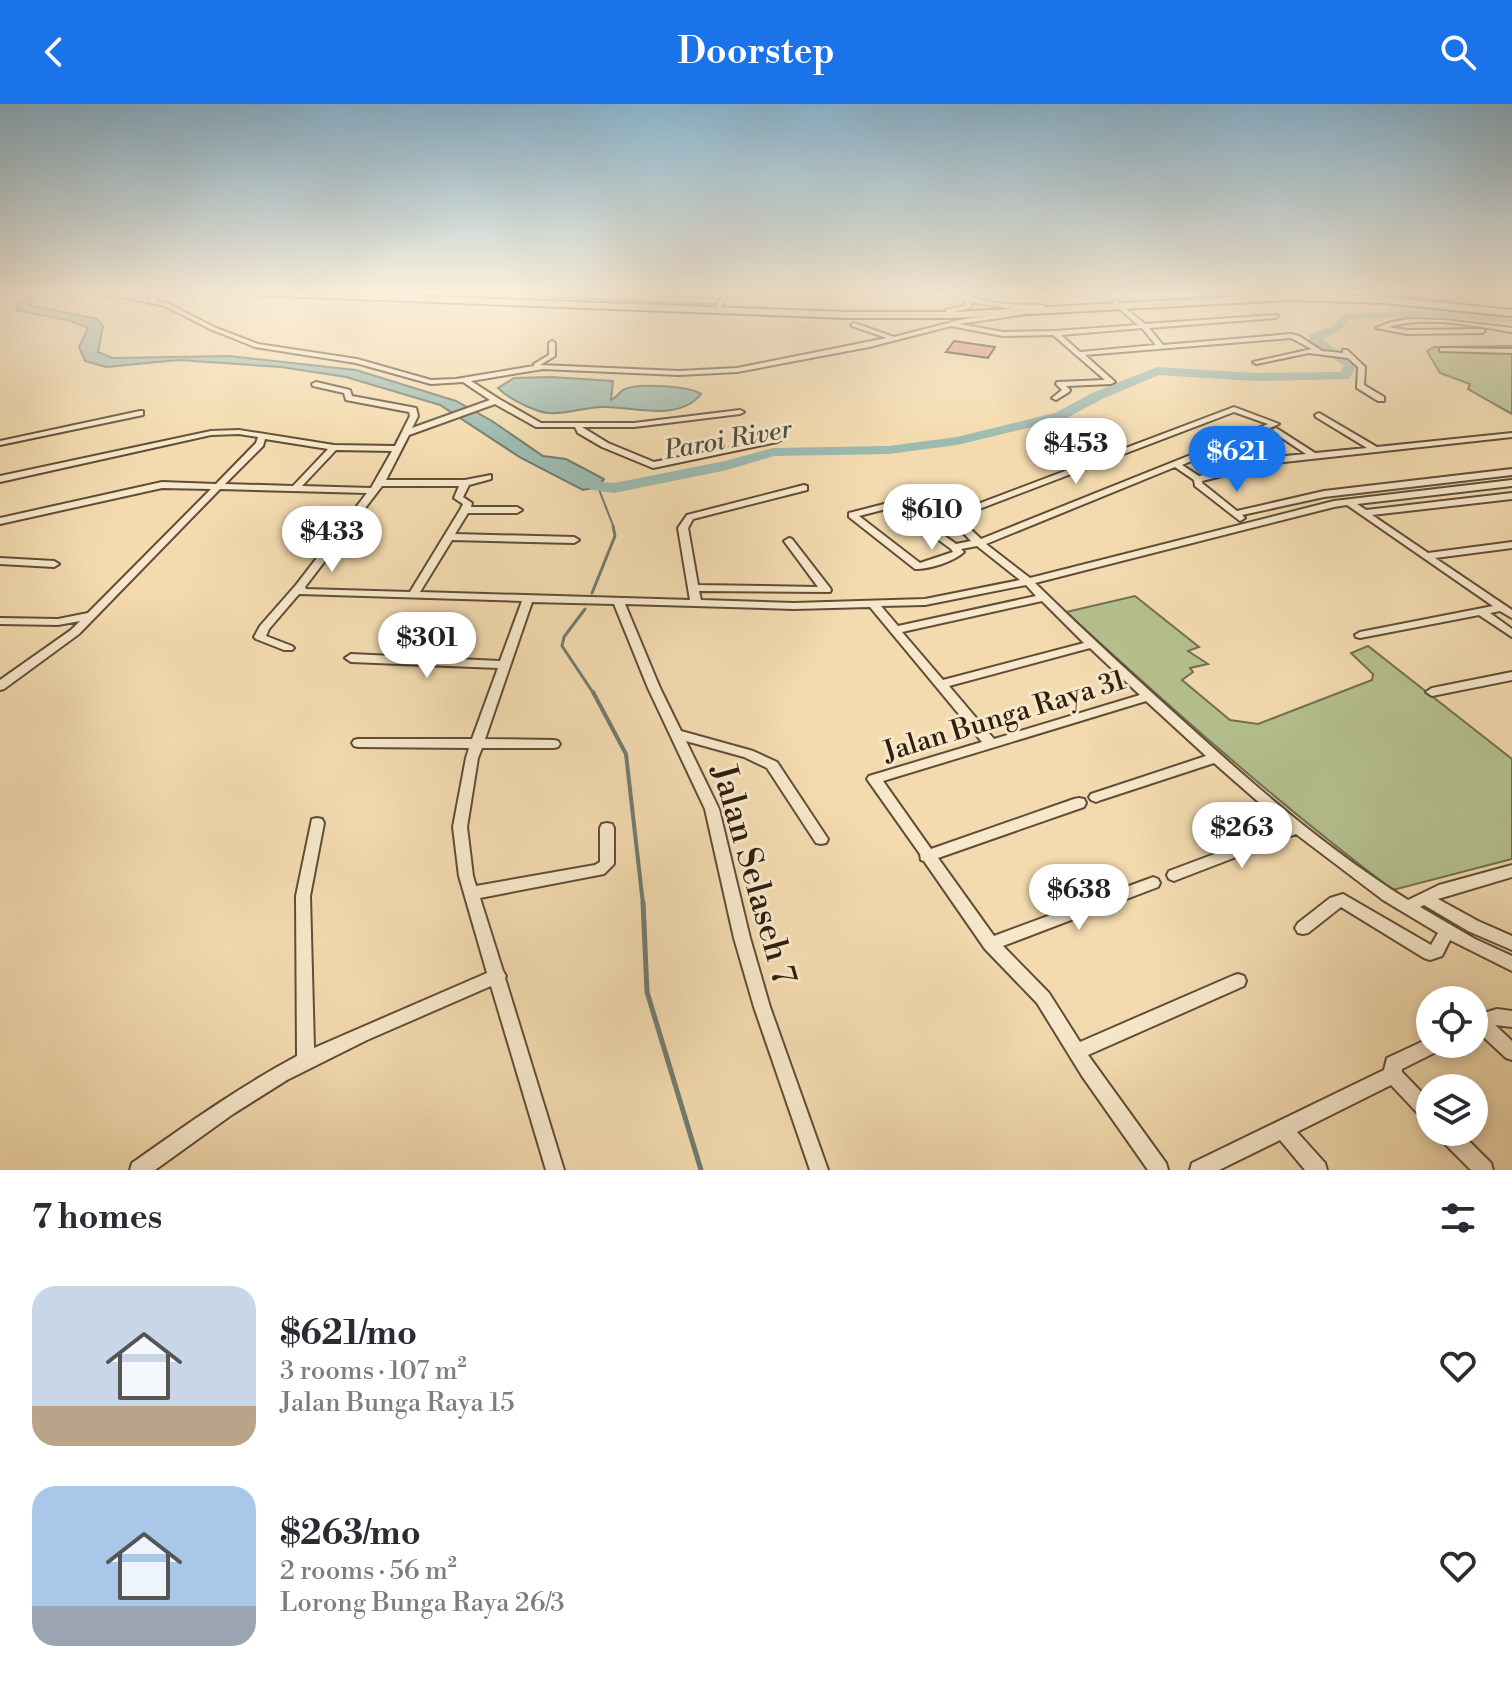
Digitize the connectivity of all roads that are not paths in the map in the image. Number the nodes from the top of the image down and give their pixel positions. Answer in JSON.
{"nodes":[{"id":1,"x":247,"y":342,"type":"edge"},
{"id":2,"x":881,"y":342,"type":"edge"},
{"id":3,"x":1065,"y":342,"type":"edge"},
{"id":4,"x":1157,"y":342,"type":"edge"},
{"id":5,"x":1223,"y":342,"type":"edge"},
{"id":6,"x":1304,"y":342,"type":"edge"},
{"id":7,"x":552,"y":343,"type":"dead end"},
{"id":8,"x":1161,"y":347,"type":"junction"},
{"id":9,"x":1442,"y":350,"type":"dead end"},
{"id":10,"x":1319,"y":351,"type":"junction"},
{"id":11,"x":1512,"y":351,"type":"edge"},
{"id":12,"x":1078,"y":354,"type":"junction"},
{"id":13,"x":1256,"y":362,"type":"dead end"},
{"id":14,"x":536,"y":368,"type":"junction"},
{"id":15,"x":465,"y":380,"type":"junction"},
{"id":16,"x":316,"y":384,"type":"dead end"},
{"id":17,"x":1056,"y":398,"type":"dead end"},
{"id":18,"x":1381,"y":399,"type":"dead end"},
{"id":19,"x":496,"y":401,"type":"junction"},
{"id":20,"x":740,"y":412,"type":"dead end"},
{"id":21,"x":140,"y":413,"type":"dead end"},
{"id":22,"x":1319,"y":415,"type":"dead end"},
{"id":23,"x":577,"y":425,"type":"junction"},
{"id":24,"x":1276,"y":430,"type":"dead end"},
{"id":25,"x":406,"y":433,"type":"junction"},
{"id":26,"x":1512,"y":435,"type":"edge"},
{"id":27,"x":262,"y":436,"type":"junction"},
{"id":28,"x":777,"y":440,"type":"dead end"},
{"id":29,"x":0,"y":443,"type":"edge"},
{"id":30,"x":334,"y":447,"type":"junction"},
{"id":31,"x":399,"y":449,"type":"junction"},
{"id":32,"x":1375,"y":449,"type":"junction"},
{"id":33,"x":1314,"y":456,"type":"junction"},
{"id":34,"x":1175,"y":464,"type":"junction"},
{"id":35,"x":1512,"y":472,"type":"edge"},
{"id":36,"x":488,"y":477,"type":"dead end"},
{"id":37,"x":0,"y":479,"type":"edge"},
{"id":38,"x":1198,"y":479,"type":"junction"},
{"id":39,"x":465,"y":483,"type":"junction"},
{"id":40,"x":1512,"y":483,"type":"edge"},
{"id":41,"x":218,"y":486,"type":"junction"},
{"id":42,"x":377,"y":487,"type":"junction"},
{"id":43,"x":296,"y":488,"type":"junction"},
{"id":44,"x":804,"y":488,"type":"dead end"},
{"id":45,"x":1512,"y":496,"type":"edge"},
{"id":46,"x":1348,"y":502,"type":"junction"},
{"id":47,"x":465,"y":510,"type":"junction"},
{"id":48,"x":517,"y":510,"type":"dead end"},
{"id":49,"x":1363,"y":513,"type":"junction"},
{"id":50,"x":1236,"y":514,"type":"junction"},
{"id":51,"x":0,"y":521,"type":"edge"},
{"id":52,"x":1249,"y":525,"type":"junction"},
{"id":53,"x":449,"y":537,"type":"junction"},
{"id":54,"x":574,"y":540,"type":"dead end"},
{"id":55,"x":789,"y":541,"type":"dead end"},
{"id":56,"x":980,"y":543,"type":"junction"},
{"id":57,"x":1512,"y":545,"type":"edge"},
{"id":58,"x":954,"y":547,"type":"junction"},
{"id":59,"x":1426,"y":556,"type":"junction"},
{"id":60,"x":0,"y":561,"type":"edge"},
{"id":61,"x":54,"y":564,"type":"dead end"},
{"id":62,"x":1028,"y":582,"type":"junction"},
{"id":63,"x":300,"y":587,"type":"junction"},
{"id":64,"x":694,"y":588,"type":"junction"},
{"id":65,"x":413,"y":596,"type":"junction"},
{"id":66,"x":1042,"y":598,"type":"junction"},
{"id":67,"x":528,"y":599,"type":"junction"},
{"id":68,"x":618,"y":601,"type":"junction"},
{"id":69,"x":696,"y":603,"type":"junction"},
{"id":70,"x":875,"y":606,"type":"junction"},
{"id":71,"x":1501,"y":608,"type":"junction"},
{"id":72,"x":1481,"y":612,"type":"junction"},
{"id":73,"x":94,"y":615,"type":"junction"},
{"id":74,"x":1512,"y":615,"type":"edge"},
{"id":75,"x":0,"y":621,"type":"edge"},
{"id":76,"x":895,"y":630,"type":"junction"},
{"id":77,"x":1512,"y":634,"type":"edge"},
{"id":78,"x":1360,"y":635,"type":"dead end"},
{"id":79,"x":1089,"y":645,"type":"junction"},
{"id":80,"x":288,"y":648,"type":"dead end"},
{"id":81,"x":351,"y":658,"type":"dead end"},
{"id":82,"x":504,"y":665,"type":"junction"},
{"id":83,"x":1512,"y":676,"type":"edge"},
{"id":84,"x":941,"y":684,"type":"junction"},
{"id":85,"x":0,"y":686,"type":"edge"},
{"id":86,"x":1432,"y":692,"type":"dead end"},
{"id":87,"x":1147,"y":697,"type":"junction"},
{"id":88,"x":679,"y":735,"type":"junction"},
{"id":89,"x":358,"y":743,"type":"dead end"},
{"id":90,"x":477,"y":743,"type":"junction"},
{"id":91,"x":554,"y":744,"type":"dead end"},
{"id":92,"x":991,"y":744,"type":"junction"},
{"id":93,"x":1215,"y":758,"type":"junction"},
{"id":94,"x":1096,"y":797,"type":"dead end"},
{"id":95,"x":1079,"y":803,"type":"dead end"},
{"id":96,"x":317,"y":823,"type":"dead end"},
{"id":97,"x":607,"y":828,"type":"dead end"},
{"id":98,"x":1298,"y":828,"type":"junction"},
{"id":99,"x":821,"y":839,"type":"dead end"},
{"id":100,"x":926,"y":856,"type":"junction"},
{"id":101,"x":1512,"y":871,"type":"edge"},
{"id":102,"x":1174,"y":875,"type":"dead end"},
{"id":103,"x":1153,"y":883,"type":"dead end"},
{"id":104,"x":472,"y":893,"type":"junction"},
{"id":105,"x":1424,"y":898,"type":"junction"},
{"id":106,"x":1407,"y":907,"type":"junction"},
{"id":107,"x":1303,"y":928,"type":"dead end"},
{"id":108,"x":1447,"y":931,"type":"junction"},
{"id":109,"x":1512,"y":943,"type":"edge"},
{"id":110,"x":991,"y":944,"type":"junction"},
{"id":111,"x":1512,"y":964,"type":"edge"},
{"id":112,"x":498,"y":976,"type":"junction"},
{"id":113,"x":1238,"y":981,"type":"dead end"},
{"id":114,"x":1512,"y":1019,"type":"edge"},
{"id":115,"x":1488,"y":1020,"type":"edge"},
{"id":116,"x":1488,"y":1033,"type":"edge"},
{"id":117,"x":1078,"y":1051,"type":"junction"},
{"id":118,"x":1512,"y":1052,"type":"edge"},
{"id":119,"x":1416,"y":1053,"type":"edge"},
{"id":120,"x":306,"y":1062,"type":"junction"},
{"id":121,"x":1393,"y":1075,"type":"junction"},
{"id":122,"x":1416,"y":1099,"type":"edge"},
{"id":123,"x":1283,"y":1130,"type":"junction"},
{"id":124,"x":1461,"y":1146,"type":"edge"},
{"id":125,"x":813,"y":1168,"type":"edge"},
{"id":126,"x":139,"y":1170,"type":"edge"},
{"id":127,"x":555,"y":1170,"type":"edge"},
{"id":128,"x":1159,"y":1170,"type":"edge"},
{"id":129,"x":1199,"y":1170,"type":"edge"},
{"id":130,"x":1318,"y":1170,"type":"edge"},
{"id":131,"x":1484,"y":1170,"type":"edge"}],
"edges":[{"from":1,"to":15,"type":"street"},
{"from":2,"to":14,"type":"street"},
{"from":3,"to":12,"type":"street"},
{"from":4,"to":8,"type":"street"},
{"from":5,"to":8,"type":"street"},
{"from":6,"to":10,"type":"street"},
{"from":7,"to":14,"type":"street"},
{"from":8,"to":12,"type":"street"},
{"from":9,"to":11,"type":"street"},
{"from":10,"to":13,"type":"street"},
{"from":10,"to":18,"type":"street"},
{"from":12,"to":17,"type":"street"},
{"from":14,"to":15,"type":"street"},
{"from":15,"to":19,"type":"street"},
{"from":16,"to":25,"type":"street"},
{"from":19,"to":23,"type":"street"},
{"from":19,"to":25,"type":"street"},
{"from":20,"to":23,"type":"street"},
{"from":21,"to":29,"type":"street"},
{"from":22,"to":32,"type":"street"},
{"from":23,"to":28,"type":"street"},
{"from":24,"to":33,"type":"street"},
{"from":25,"to":31,"type":"street"},
{"from":26,"to":32,"type":"street"},
{"from":27,"to":30,"type":"street"},
{"from":27,"to":37,"type":"street"},
{"from":27,"to":41,"type":"street"},
{"from":30,"to":31,"type":"street"},
{"from":30,"to":43,"type":"street"},
{"from":31,"to":42,"type":"street"},
{"from":32,"to":33,"type":"street"},
{"from":33,"to":38,"type":"street"},
{"from":34,"to":38,"type":"street"},
{"from":34,"to":56,"type":"street"},
{"from":34,"to":56,"type":"street"},
{"from":35,"to":50,"type":"street"},
{"from":36,"to":39,"type":"street"},
{"from":38,"to":50,"type":"street"},
{"from":39,"to":42,"type":"street"},
{"from":39,"to":47,"type":"street"},
{"from":40,"to":46,"type":"street"},
{"from":41,"to":43,"type":"street"},
{"from":41,"to":51,"type":"street"},
{"from":41,"to":73,"type":"street"},
{"from":42,"to":43,"type":"street"},
{"from":42,"to":63,"type":"street"},
{"from":44,"to":64,"type":"street"},
{"from":45,"to":49,"type":"street"},
{"from":46,"to":49,"type":"street"},
{"from":46,"to":52,"type":"street"},
{"from":47,"to":48,"type":"street"},
{"from":47,"to":53,"type":"street"},
{"from":49,"to":59,"type":"street"},
{"from":50,"to":52,"type":"street"},
{"from":52,"to":62,"type":"street"},
{"from":53,"to":54,"type":"street"},
{"from":53,"to":65,"type":"street"},
{"from":55,"to":64,"type":"street"},
{"from":56,"to":58,"type":"street"},
{"from":56,"to":62,"type":"street"},
{"from":57,"to":59,"type":"street"},
{"from":58,"to":58,"type":"street"},
{"from":59,"to":71,"type":"street"},
{"from":60,"to":61,"type":"street"},
{"from":62,"to":66,"type":"street"},
{"from":62,"to":70,"type":"street"},
{"from":63,"to":65,"type":"street"},
{"from":63,"to":80,"type":"street"},
{"from":64,"to":69,"type":"street"},
{"from":65,"to":67,"type":"street"},
{"from":66,"to":76,"type":"street"},
{"from":66,"to":79,"type":"street"},
{"from":67,"to":68,"type":"street"},
{"from":67,"to":82,"type":"street"},
{"from":68,"to":69,"type":"street"},
{"from":68,"to":88,"type":"street","name":"Jalan Selaseh 7"},
{"from":69,"to":70,"type":"street"},
{"from":70,"to":76,"type":"street"},
{"from":71,"to":72,"type":"street"},
{"from":71,"to":74,"type":"street"},
{"from":72,"to":77,"type":"street"},
{"from":72,"to":78,"type":"street"},
{"from":73,"to":75,"type":"street"},
{"from":73,"to":85,"type":"street"},
{"from":76,"to":84,"type":"street"},
{"from":79,"to":84,"type":"street"},
{"from":79,"to":87,"type":"street"},
{"from":81,"to":82,"type":"street"},
{"from":82,"to":90,"type":"street"},
{"from":83,"to":86,"type":"street"},
{"from":84,"to":92,"type":"street"},
{"from":87,"to":92,"type":"street","name":"Jalan Bunga Raya 31"},
{"from":87,"to":93,"type":"street"},
{"from":88,"to":99,"type":"street"},
{"from":88,"to":125,"type":"street","name":"Jalan Selaseh 7"},
{"from":89,"to":90,"type":"street"},
{"from":90,"to":91,"type":"street"},
{"from":90,"to":104,"type":"street"},
{"from":92,"to":100,"type":"street","name":"Jalan Bunga Raya 31"},
{"from":93,"to":94,"type":"street"},
{"from":93,"to":98,"type":"street"},
{"from":95,"to":100,"type":"street"},
{"from":96,"to":120,"type":"street"},
{"from":97,"to":104,"type":"street"},
{"from":98,"to":102,"type":"street"},
{"from":98,"to":106,"type":"street"},
{"from":100,"to":110,"type":"street"},
{"from":101,"to":105,"type":"street"},
{"from":103,"to":110,"type":"street"},
{"from":104,"to":112,"type":"street"},
{"from":105,"to":106,"type":"street"},
{"from":105,"to":109,"type":"street"},
{"from":106,"to":108,"type":"street"},
{"from":107,"to":108,"type":"street"},
{"from":108,"to":111,"type":"street"},
{"from":110,"to":117,"type":"street"},
{"from":112,"to":120,"type":"street"},
{"from":112,"to":127,"type":"street"},
{"from":113,"to":117,"type":"street"},
{"from":114,"to":115,"type":"street"},
{"from":116,"to":118,"type":"street"},
{"from":117,"to":128,"type":"street"},
{"from":119,"to":121,"type":"street"},
{"from":120,"to":126,"type":"street"},
{"from":121,"to":122,"type":"street"},
{"from":121,"to":123,"type":"street"},
{"from":123,"to":129,"type":"street"},
{"from":123,"to":130,"type":"street"},
{"from":124,"to":131,"type":"street"}]}
